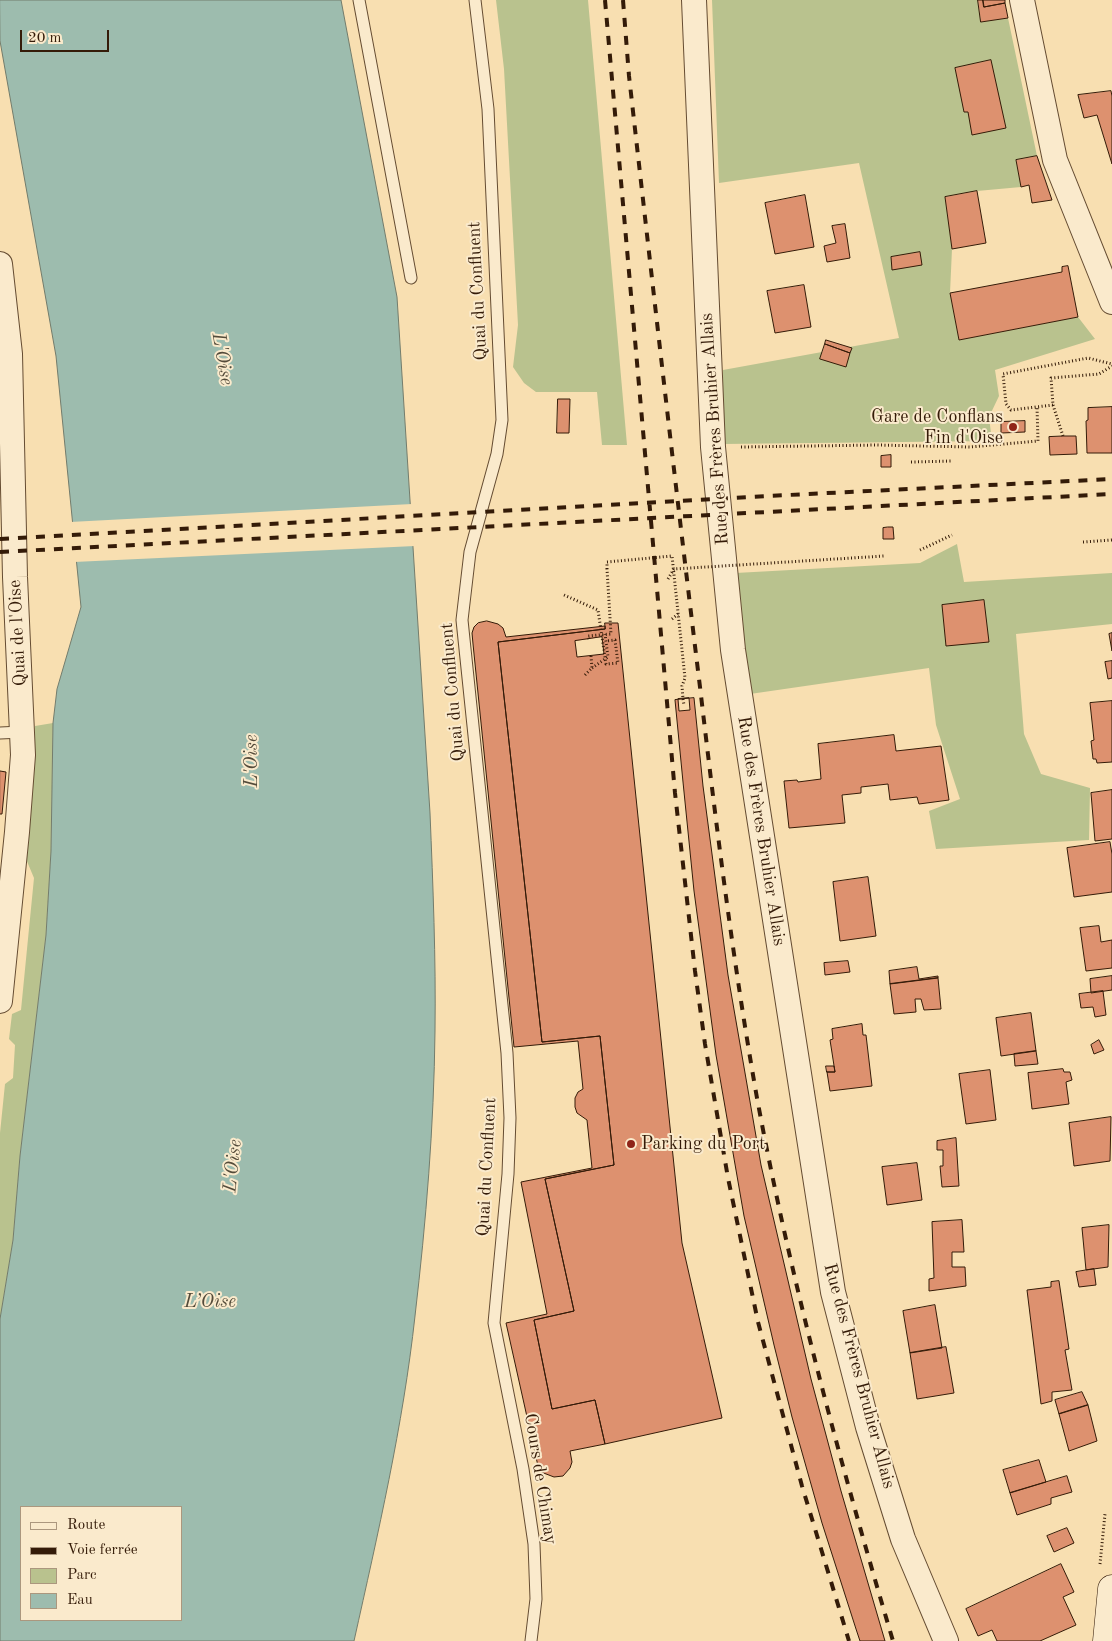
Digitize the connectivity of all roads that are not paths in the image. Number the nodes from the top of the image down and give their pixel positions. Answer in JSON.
{"nodes":[{"id":1,"x":359,"y":0,"type":"edge"},
{"id":2,"x":475,"y":0,"type":"edge"},
{"id":3,"x":694,"y":0,"type":"edge"},
{"id":4,"x":1022,"y":0,"type":"edge"},
{"id":5,"x":0,"y":264,"type":"edge"},
{"id":6,"x":411,"y":278,"type":"dead end"},
{"id":7,"x":1112,"y":302,"type":"edge"},
{"id":8,"x":5,"y":354,"type":"edge"},
{"id":9,"x":11,"y":732,"type":"edge"},
{"id":10,"x":0,"y":1000,"type":"edge"},
{"id":11,"x":494,"y":1323,"type":"joint"},
{"id":12,"x":1112,"y":1589,"type":"edge"},
{"id":13,"x":531,"y":1641,"type":"edge"},
{"id":14,"x":946,"y":1641,"type":"edge"},
{"id":15,"x":1106,"y":1641,"type":"edge"}],
"edges":[{"from":1,"to":6,"type":"lane"},
{"from":2,"to":11,"type":"lane","name":"Quai du Confluent"},
{"from":3,"to":14,"type":"street","name":"Rue des Frères Bruhier Allais"},
{"from":4,"to":7,"type":"street"},
{"from":5,"to":8,"type":"street","name":"Quai de l'Oise"},
{"from":8,"to":9,"type":"street","name":"Quai de l'Oise"},
{"from":9,"to":10,"type":"street","name":"Quai de l'Oise"},
{"from":11,"to":13,"type":"lane","name":"Cours de Chimay"},
{"from":12,"to":15,"type":"street"}]}
